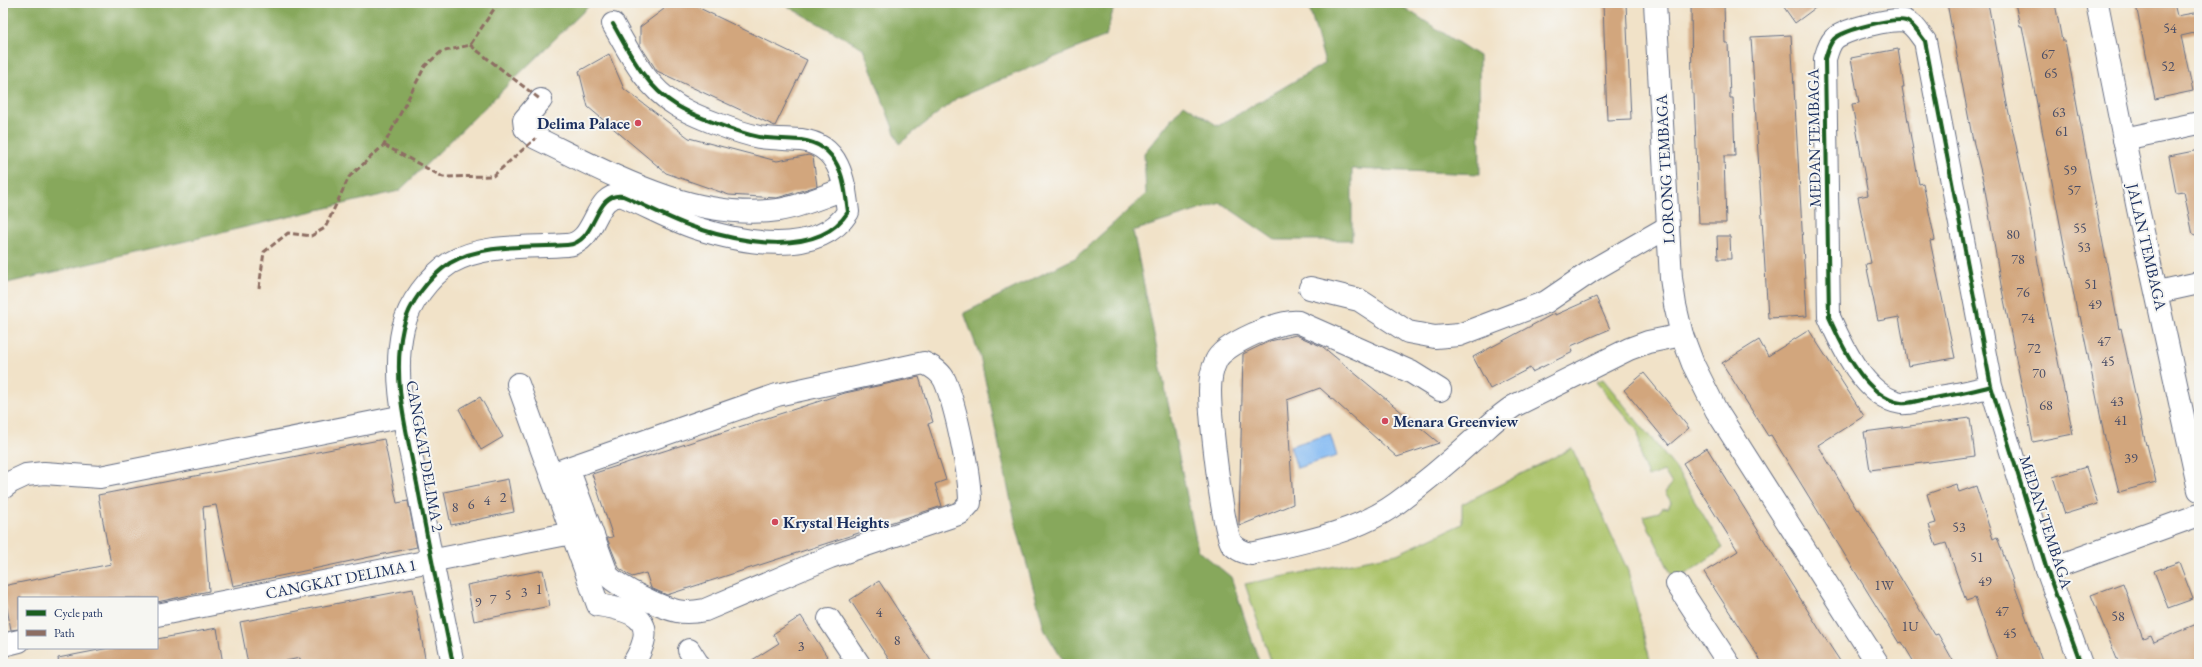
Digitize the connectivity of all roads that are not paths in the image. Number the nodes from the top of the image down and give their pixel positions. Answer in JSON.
{"nodes":[{"id":1,"x":1655,"y":3,"type":"edge"},
{"id":2,"x":2097,"y":3,"type":"edge"},
{"id":3,"x":613,"y":24,"type":"dead end"},
{"id":4,"x":541,"y":100,"type":"dead end"},
{"id":5,"x":2199,"y":123,"type":"edge"},
{"id":6,"x":2124,"y":139,"type":"junction"},
{"id":7,"x":845,"y":189,"type":"junction"},
{"id":8,"x":1668,"y":227,"type":"junction"},
{"id":9,"x":2199,"y":283,"type":"edge"},
{"id":10,"x":1310,"y":288,"type":"dead end"},
{"id":11,"x":2158,"y":292,"type":"junction"},
{"id":12,"x":1682,"y":335,"type":"junction"},
{"id":13,"x":518,"y":384,"type":"dead end"},
{"id":14,"x":1991,"y":386,"type":"junction"},
{"id":15,"x":1440,"y":390,"type":"dead end"},
{"id":16,"x":404,"y":416,"type":"junction"},
{"id":17,"x":559,"y":471,"type":"junction"},
{"id":18,"x":3,"y":488,"type":"edge"},
{"id":19,"x":2199,"y":490,"type":"edge"},
{"id":20,"x":2199,"y":515,"type":"edge"},
{"id":21,"x":572,"y":533,"type":"junction"},
{"id":22,"x":431,"y":561,"type":"junction"},
{"id":23,"x":2047,"y":570,"type":"junction"},
{"id":24,"x":1677,"y":584,"type":"dead end"},
{"id":25,"x":158,"y":615,"type":"edge"},
{"id":26,"x":829,"y":619,"type":"dead end"},
{"id":27,"x":18,"y":642,"type":"edge"},
{"id":28,"x":3,"y":645,"type":"edge"},
{"id":29,"x":453,"y":664,"type":"edge"},
{"id":30,"x":634,"y":664,"type":"edge"},
{"id":31,"x":859,"y":664,"type":"edge"},
{"id":32,"x":1729,"y":664,"type":"edge"},
{"id":33,"x":1878,"y":664,"type":"edge"},
{"id":34,"x":2082,"y":664,"type":"edge"}],
"edges":[{"from":1,"to":8,"type":"street","name":"LORONG TEMBAGA"},
{"from":2,"to":6,"type":"street","name":"JALAN TEMBAGA"},
{"from":3,"to":7,"type":"street"},
{"from":4,"to":7,"type":"street"},
{"from":5,"to":6,"type":"street"},
{"from":6,"to":11,"type":"street","name":"JALAN TEMBAGA"},
{"from":7,"to":16,"type":"street","name":"CANGKAT DELIMA 2"},
{"from":8,"to":10,"type":"street"},
{"from":8,"to":12,"type":"street","name":"LORONG TEMBAGA"},
{"from":9,"to":11,"type":"street"},
{"from":11,"to":19,"type":"street","name":"JALAN TEMBAGA"},
{"from":12,"to":15,"type":"street"},
{"from":12,"to":33,"type":"street"},
{"from":13,"to":17,"type":"street"},
{"from":14,"to":14,"type":"street","name":"MEDAN TEMBAGA"},
{"from":14,"to":23,"type":"street","name":"MEDAN TEMBAGA"},
{"from":16,"to":18,"type":"street","name":"CANGKAT DELIMA 2"},
{"from":16,"to":22,"type":"street","name":"CANGKAT DELIMA 2"},
{"from":17,"to":17,"type":"street"},
{"from":17,"to":21,"type":"street"},
{"from":20,"to":23,"type":"street","name":"MEDAN TEMBAGA"},
{"from":21,"to":22,"type":"street","name":"CANGKAT DELIMA 1"},
{"from":21,"to":30,"type":"street"},
{"from":22,"to":25,"type":"street","name":"CANGKAT DELIMA 1"},
{"from":22,"to":29,"type":"street","name":"CANGKAT DELIMA 2"},
{"from":23,"to":34,"type":"street","name":"MEDAN TEMBAGA"},
{"from":24,"to":32,"type":"street"},
{"from":26,"to":31,"type":"street"},
{"from":27,"to":28,"type":"street"}]}
